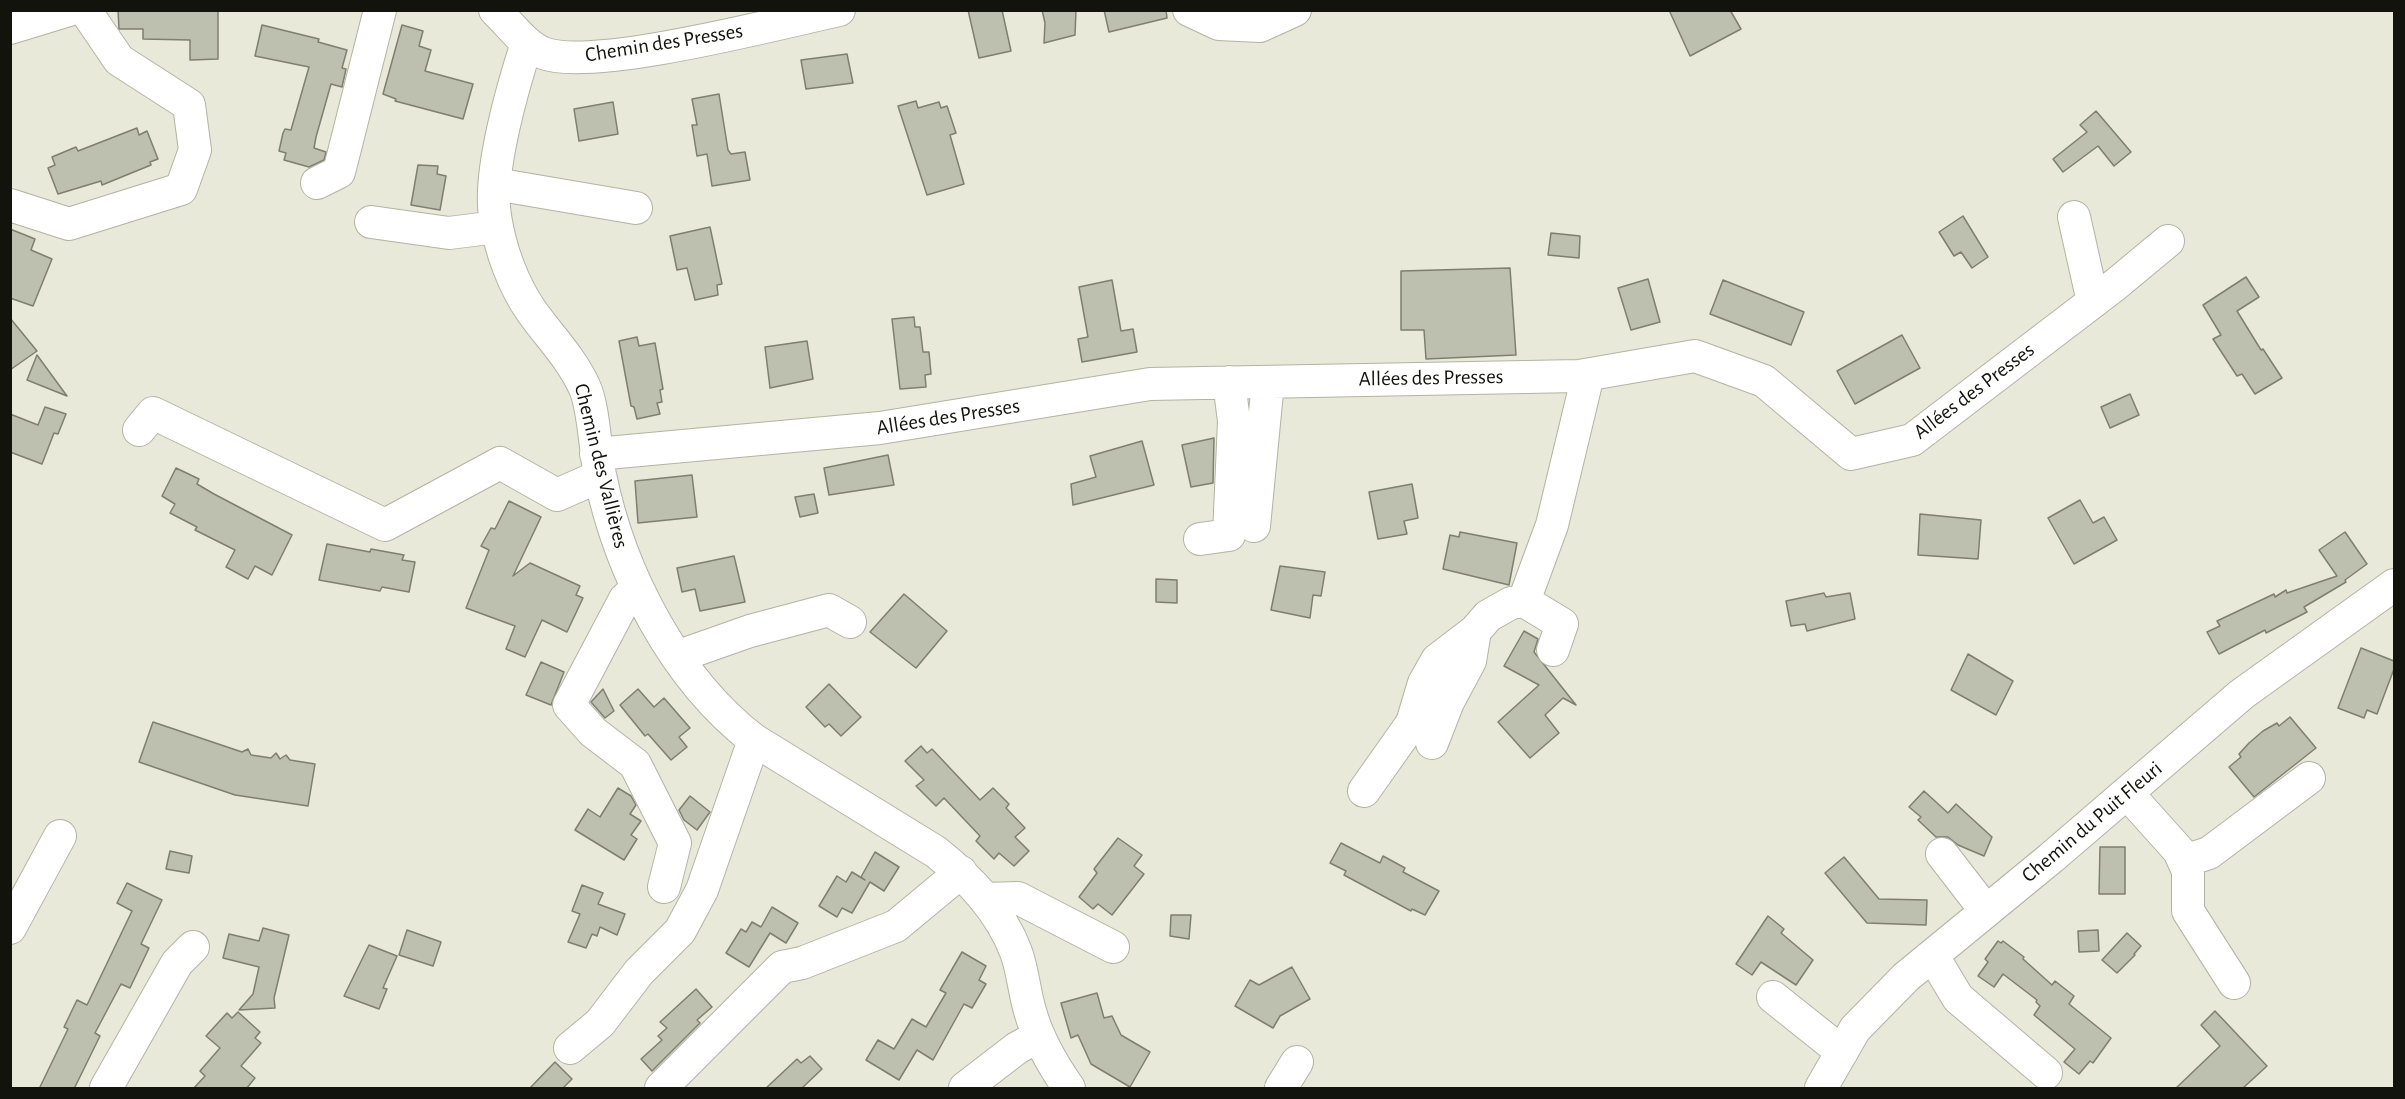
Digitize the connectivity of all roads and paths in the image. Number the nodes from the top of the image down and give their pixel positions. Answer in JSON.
{"nodes":[{"id":1,"x":69,"y":10,"type":"edge"},
{"id":2,"x":85,"y":10,"type":"edge"},
{"id":3,"x":380,"y":10,"type":"edge"},
{"id":4,"x":839,"y":10,"type":"edge"},
{"id":5,"x":1189,"y":10,"type":"edge"},
{"id":6,"x":1295,"y":10,"type":"edge"},
{"id":7,"x":510,"y":21,"type":"edge"},
{"id":8,"x":10,"y":28,"type":"edge"},
{"id":9,"x":317,"y":183,"type":"dead end"},
{"id":10,"x":495,"y":184,"type":"junction"},
{"id":11,"x":10,"y":205,"type":"edge"},
{"id":12,"x":636,"y":208,"type":"dead end"},
{"id":13,"x":2074,"y":217,"type":"dead end"},
{"id":14,"x":371,"y":222,"type":"dead end"},
{"id":15,"x":497,"y":227,"type":"junction"},
{"id":16,"x":2168,"y":241,"type":"dead end"},
{"id":17,"x":2093,"y":302,"type":"junction"},
{"id":18,"x":1588,"y":375,"type":"junction"},
{"id":19,"x":1229,"y":382,"type":"junction"},
{"id":20,"x":1268,"y":382,"type":"junction"},
{"id":21,"x":139,"y":430,"type":"dead end"},
{"id":22,"x":598,"y":465,"type":"junction"},
{"id":23,"x":1254,"y":526,"type":"dead end"},
{"id":24,"x":1200,"y":539,"type":"dead end"},
{"id":25,"x":2394,"y":585,"type":"edge"},
{"id":26,"x":637,"y":588,"type":"junction"},
{"id":27,"x":1524,"y":601,"type":"junction"},
{"id":28,"x":850,"y":622,"type":"dead end"},
{"id":29,"x":1475,"y":631,"type":"junction"},
{"id":30,"x":1553,"y":650,"type":"dead end"},
{"id":31,"x":679,"y":656,"type":"junction"},
{"id":32,"x":754,"y":740,"type":"junction"},
{"id":33,"x":1432,"y":743,"type":"dead end"},
{"id":34,"x":2309,"y":778,"type":"dead end"},
{"id":35,"x":1364,"y":791,"type":"dead end"},
{"id":36,"x":2127,"y":793,"type":"junction"},
{"id":37,"x":60,"y":836,"type":"dead end"},
{"id":38,"x":1942,"y":854,"type":"dead end"},
{"id":39,"x":2184,"y":861,"type":"junction"},
{"id":40,"x":961,"y":872,"type":"junction"},
{"id":41,"x":664,"y":887,"type":"dead end"},
{"id":42,"x":985,"y":899,"type":"junction"},
{"id":43,"x":1986,"y":911,"type":"junction"},
{"id":44,"x":10,"y":928,"type":"edge"},
{"id":45,"x":193,"y":947,"type":"dead end"},
{"id":46,"x":1113,"y":947,"type":"dead end"},
{"id":47,"x":1929,"y":958,"type":"junction"},
{"id":48,"x":2234,"y":983,"type":"dead end"},
{"id":49,"x":1773,"y":997,"type":"dead end"},
{"id":50,"x":1038,"y":1036,"type":"junction"},
{"id":51,"x":570,"y":1048,"type":"dead end"},
{"id":52,"x":1842,"y":1052,"type":"junction"},
{"id":53,"x":1297,"y":1062,"type":"dead end"},
{"id":54,"x":2046,"y":1073,"type":"dead end"},
{"id":55,"x":106,"y":1089,"type":"edge"},
{"id":56,"x":661,"y":1089,"type":"edge"},
{"id":57,"x":965,"y":1089,"type":"edge"},
{"id":58,"x":1070,"y":1089,"type":"edge"},
{"id":59,"x":1281,"y":1089,"type":"edge"},
{"id":60,"x":1821,"y":1089,"type":"edge"}],
"edges":[{"from":1,"to":8,"type":"street"},
{"from":2,"to":11,"type":"street"},
{"from":3,"to":9,"type":"street"},
{"from":4,"to":7,"type":"street","name":"Chemin des Presses"},
{"from":5,"to":6,"type":"street"},
{"from":7,"to":10,"type":"street","name":"Chemin des Vallières"},
{"from":10,"to":12,"type":"street"},
{"from":10,"to":15,"type":"street","name":"Chemin des Vallières"},
{"from":13,"to":17,"type":"street"},
{"from":14,"to":15,"type":"street"},
{"from":15,"to":22,"type":"street","name":"Chemin des Vallières"},
{"from":16,"to":17,"type":"street","name":"Allées des Presses"},
{"from":17,"to":18,"type":"street","name":"Allées des Presses"},
{"from":18,"to":20,"type":"street","name":"Allées des Presses"},
{"from":18,"to":27,"type":"street"},
{"from":19,"to":20,"type":"street","name":"Allées des Presses"},
{"from":19,"to":22,"type":"street","name":"Allées des Presses"},
{"from":19,"to":24,"type":"street"},
{"from":20,"to":23,"type":"street"},
{"from":21,"to":22,"type":"street","name":"Allées des Presses"},
{"from":22,"to":26,"type":"street","name":"Chemin des Vallières"},
{"from":25,"to":36,"type":"street","name":"Chemin du Puit Fleuri"},
{"from":26,"to":31,"type":"street","name":"Chemin des Vallières"},
{"from":26,"to":41,"type":"street"},
{"from":27,"to":29,"type":"street"},
{"from":27,"to":30,"type":"street"},
{"from":28,"to":31,"type":"street"},
{"from":29,"to":33,"type":"street"},
{"from":29,"to":35,"type":"street"},
{"from":31,"to":32,"type":"street","name":"Chemin des Vallières"},
{"from":32,"to":40,"type":"street","name":"Chemin des Vallières"},
{"from":32,"to":51,"type":"street"},
{"from":34,"to":39,"type":"street"},
{"from":36,"to":39,"type":"street"},
{"from":36,"to":43,"type":"street","name":"Chemin du Puit Fleuri"},
{"from":37,"to":44,"type":"street"},
{"from":38,"to":43,"type":"street"},
{"from":39,"to":48,"type":"street"},
{"from":40,"to":42,"type":"street","name":"Chemin des Vallières"},
{"from":40,"to":56,"type":"street"},
{"from":42,"to":46,"type":"street"},
{"from":42,"to":50,"type":"street","name":"Chemin des Vallières"},
{"from":43,"to":47,"type":"street","name":"Chemin du Puit Fleuri"},
{"from":45,"to":55,"type":"street"},
{"from":47,"to":52,"type":"street","name":"Chemin du Puit Fleuri"},
{"from":47,"to":54,"type":"street"},
{"from":49,"to":52,"type":"street"},
{"from":50,"to":57,"type":"street"},
{"from":50,"to":58,"type":"street","name":"Chemin des Vallières"},
{"from":52,"to":60,"type":"street","name":"Chemin du Puit Fleuri"},
{"from":53,"to":59,"type":"street"}]}
